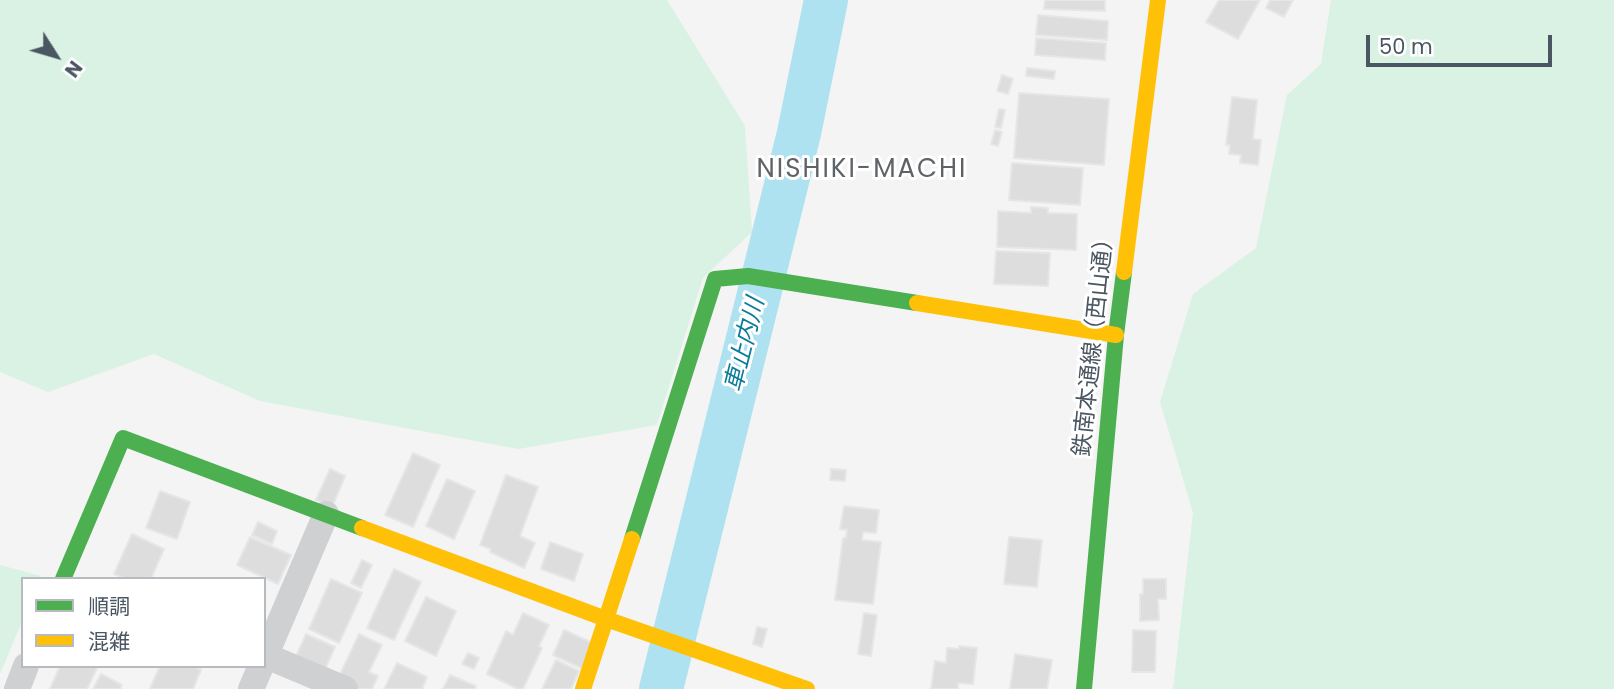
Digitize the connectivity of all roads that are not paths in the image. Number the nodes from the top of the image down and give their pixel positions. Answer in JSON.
{"nodes":[{"id":1,"x":1158,"y":0,"type":"edge"},
{"id":2,"x":1116,"y":335,"type":"junction"},
{"id":3,"x":326,"y":514,"type":"junction"},
{"id":4,"x":71,"y":576,"type":"edge"},
{"id":5,"x":606,"y":619,"type":"junction"},
{"id":6,"x":266,"y":654,"type":"edge"},
{"id":7,"x":266,"y":660,"type":"edge"},
{"id":8,"x":25,"y":668,"type":"edge"},
{"id":9,"x":260,"y":668,"type":"edge"},
{"id":10,"x":17,"y":689,"type":"edge"},
{"id":11,"x":251,"y":689,"type":"edge"},
{"id":12,"x":345,"y":689,"type":"edge"},
{"id":13,"x":583,"y":689,"type":"edge"},
{"id":14,"x":807,"y":689,"type":"edge"},
{"id":15,"x":1084,"y":689,"type":"edge"}],
"edges":[{"from":1,"to":2,"type":"street","name":"鉄南本通線（西山通）"},
{"from":2,"to":5,"type":"street"},
{"from":2,"to":15,"type":"street","name":"鉄南本通線（西山通）"},
{"from":3,"to":4,"type":"street"},
{"from":3,"to":5,"type":"street"},
{"from":3,"to":6,"type":"street"},
{"from":5,"to":13,"type":"street"},
{"from":5,"to":14,"type":"street"},
{"from":7,"to":12,"type":"street"},
{"from":8,"to":10,"type":"street"},
{"from":9,"to":11,"type":"street"}]}
